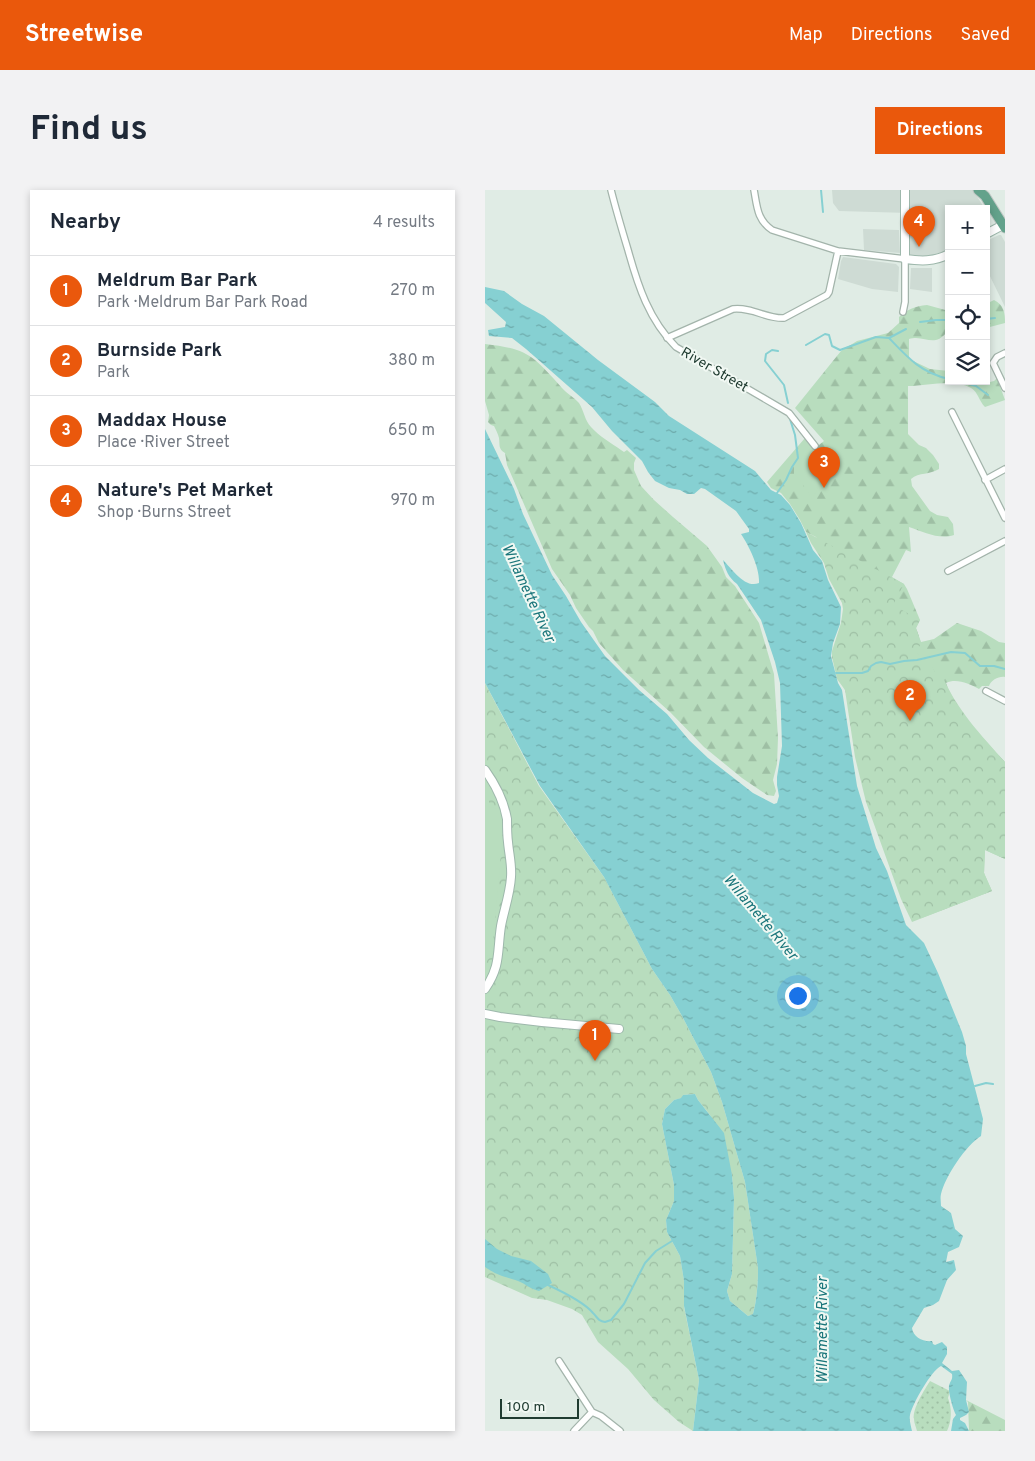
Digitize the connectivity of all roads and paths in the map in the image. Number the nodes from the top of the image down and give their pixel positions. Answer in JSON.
{"nodes":[{"id":1,"x":611,"y":190,"type":"edge"},
{"id":2,"x":754,"y":190,"type":"edge"},
{"id":3,"x":905,"y":190,"type":"edge"},
{"id":4,"x":982,"y":192,"type":"edge"},
{"id":5,"x":1004,"y":227,"type":"edge"},
{"id":6,"x":990,"y":232,"type":"edge"},
{"id":7,"x":838,"y":251,"type":"junction"},
{"id":8,"x":945,"y":255,"type":"edge"},
{"id":9,"x":905,"y":259,"type":"junction"},
{"id":10,"x":903,"y":312,"type":"dead end"},
{"id":11,"x":667,"y":338,"type":"junction"},
{"id":12,"x":1005,"y":353,"type":"edge"},
{"id":13,"x":1005,"y":388,"type":"edge"},
{"id":14,"x":951,"y":412,"type":"dead end"},
{"id":15,"x":815,"y":446,"type":"dead end"},
{"id":16,"x":1005,"y":469,"type":"edge"},
{"id":17,"x":985,"y":480,"type":"junction"},
{"id":18,"x":1005,"y":518,"type":"edge"},
{"id":19,"x":1005,"y":541,"type":"edge"},
{"id":20,"x":948,"y":571,"type":"dead end"},
{"id":21,"x":986,"y":691,"type":"dead end"},
{"id":22,"x":1005,"y":701,"type":"edge"},
{"id":23,"x":485,"y":770,"type":"edge"},
{"id":24,"x":485,"y":989,"type":"edge"},
{"id":25,"x":485,"y":1014,"type":"edge"},
{"id":26,"x":619,"y":1029,"type":"dead end"},
{"id":27,"x":559,"y":1361,"type":"dead end"},
{"id":28,"x":592,"y":1412,"type":"junction"},
{"id":29,"x":574,"y":1431,"type":"edge"},
{"id":30,"x":620,"y":1431,"type":"edge"}],
"edges":[{"from":1,"to":11,"type":"street","name":"River Street"},
{"from":2,"to":7,"type":"street"},
{"from":3,"to":9,"type":"street"},
{"from":4,"to":5,"type":"main road"},
{"from":5,"to":6,"type":"street"},
{"from":7,"to":9,"type":"street"},
{"from":7,"to":11,"type":"street"},
{"from":8,"to":9,"type":"street"},
{"from":9,"to":10,"type":"street"},
{"from":11,"to":15,"type":"street","name":"River Street"},
{"from":12,"to":13,"type":"street"},
{"from":14,"to":17,"type":"street"},
{"from":16,"to":17,"type":"street"},
{"from":17,"to":18,"type":"street"},
{"from":19,"to":20,"type":"street"},
{"from":21,"to":22,"type":"street"},
{"from":23,"to":24,"type":"street"},
{"from":25,"to":26,"type":"street"},
{"from":27,"to":28,"type":"street"},
{"from":28,"to":29,"type":"street"},
{"from":28,"to":30,"type":"street"}]}
